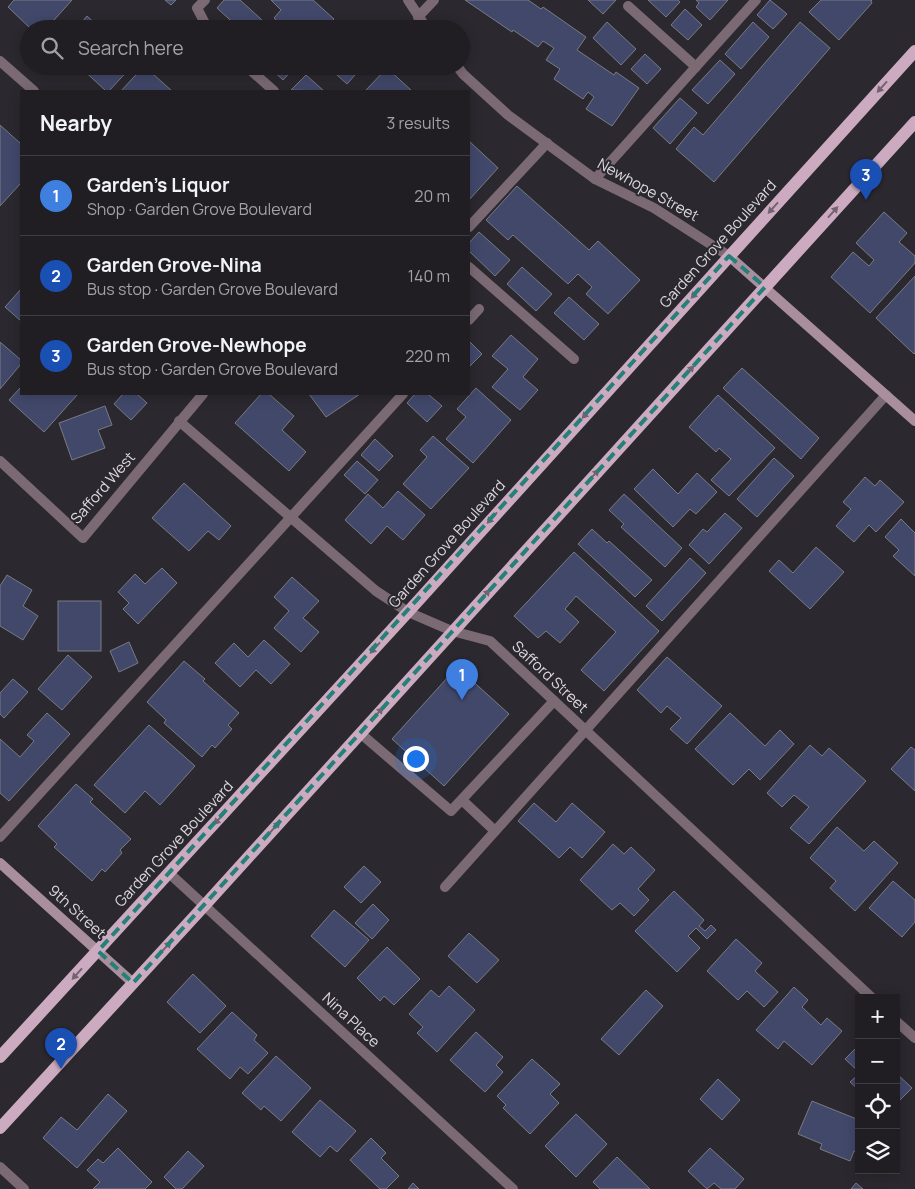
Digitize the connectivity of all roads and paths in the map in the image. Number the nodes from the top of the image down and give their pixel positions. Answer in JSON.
{"nodes":[{"id":1,"x":205,"y":0,"type":"edge"},
{"id":2,"x":408,"y":0,"type":"edge"},
{"id":3,"x":434,"y":0,"type":"edge"},
{"id":4,"x":756,"y":0,"type":"edge"},
{"id":5,"x":628,"y":6,"type":"dead end"},
{"id":6,"x":418,"y":18,"type":"joint"},
{"id":7,"x":203,"y":20,"type":"edge"},
{"id":8,"x":915,"y":51,"type":"edge"},
{"id":9,"x":0,"y":61,"type":"edge"},
{"id":10,"x":696,"y":67,"type":"junction"},
{"id":11,"x":256,"y":75,"type":"edge"},
{"id":12,"x":464,"y":75,"type":"edge"},
{"id":13,"x":33,"y":90,"type":"edge"},
{"id":14,"x":273,"y":90,"type":"edge"},
{"id":15,"x":915,"y":122,"type":"edge"},
{"id":16,"x":547,"y":143,"type":"junction"},
{"id":17,"x":595,"y":179,"type":"junction"},
{"id":18,"x":470,"y":226,"type":"edge"},
{"id":19,"x":729,"y":256,"type":"junction"},
{"id":20,"x":470,"y":268,"type":"edge"},
{"id":21,"x":765,"y":287,"type":"junction"},
{"id":22,"x":479,"y":309,"type":"dead end"},
{"id":23,"x":470,"y":319,"type":"edge"},
{"id":24,"x":574,"y":359,"type":"dead end"},
{"id":25,"x":202,"y":395,"type":"edge"},
{"id":26,"x":402,"y":395,"type":"edge"},
{"id":27,"x":886,"y":395,"type":"junction"},
{"id":28,"x":915,"y":421,"type":"edge"},
{"id":29,"x":179,"y":422,"type":"junction"},
{"id":30,"x":0,"y":461,"type":"edge"},
{"id":31,"x":291,"y":518,"type":"junction"},
{"id":32,"x":408,"y":612,"type":"junction"},
{"id":33,"x":452,"y":631,"type":"junction"},
{"id":34,"x":554,"y":701,"type":"junction"},
{"id":35,"x":586,"y":730,"type":"junction"},
{"id":36,"x":360,"y":732,"type":"junction"},
{"id":37,"x":462,"y":800,"type":"junction"},
{"id":38,"x":495,"y":831,"type":"junction"},
{"id":39,"x":0,"y":838,"type":"edge"},
{"id":40,"x":0,"y":863,"type":"edge"},
{"id":41,"x":169,"y":873,"type":"junction"},
{"id":42,"x":445,"y":887,"type":"dead end"},
{"id":43,"x":204,"y":906,"type":"junction"},
{"id":44,"x":98,"y":951,"type":"junction"},
{"id":45,"x":133,"y":983,"type":"junction"},
{"id":46,"x":868,"y":994,"type":"edge"},
{"id":47,"x":900,"y":1025,"type":"edge"},
{"id":48,"x":915,"y":1038,"type":"edge"},
{"id":49,"x":0,"y":1057,"type":"edge"},
{"id":50,"x":0,"y":1128,"type":"edge"},
{"id":51,"x":0,"y":1167,"type":"edge"},
{"id":52,"x":24,"y":1189,"type":"edge"},
{"id":53,"x":512,"y":1189,"type":"edge"}],
"edges":[{"from":1,"to":7,"type":"street"},
{"from":2,"to":6,"type":"street"},
{"from":3,"to":6,"type":"street"},
{"from":4,"to":10,"type":"street"},
{"from":5,"to":10,"type":"street"},
{"from":8,"to":19,"type":"main road","name":"Garden Grove Boulevard","one_way":true},
{"from":9,"to":13,"type":"street"},
{"from":10,"to":17,"type":"street"},
{"from":11,"to":14,"type":"street"},
{"from":12,"to":16,"type":"street","name":"Newhope Street"},
{"from":21,"to":15,"type":"main road","one_way":true},
{"from":16,"to":17,"type":"street","name":"Newhope Street"},
{"from":16,"to":18,"type":"street"},
{"from":17,"to":19,"type":"street","name":"Newhope Street"},
{"from":19,"to":21,"type":"street","name":"Newhope Street"},
{"from":19,"to":32,"type":"main road","name":"Garden Grove Boulevard","one_way":true},
{"from":20,"to":24,"type":"street"},
{"from":21,"to":27,"type":"street","name":"Newhope Street"},
{"from":33,"to":21,"type":"main road","one_way":true},
{"from":22,"to":23,"type":"street"},
{"from":25,"to":29,"type":"street"},
{"from":26,"to":31,"type":"street"},
{"from":27,"to":28,"type":"street","name":"Newhope Street"},
{"from":27,"to":35,"type":"street"},
{"from":29,"to":30,"type":"street","name":"Safford West"},
{"from":29,"to":31,"type":"street","name":"Safford Street"},
{"from":31,"to":32,"type":"street","name":"Safford Street"},
{"from":31,"to":39,"type":"street"},
{"from":32,"to":33,"type":"street","name":"Safford Street"},
{"from":32,"to":41,"type":"main road","name":"Garden Grove Boulevard","one_way":true},
{"from":33,"to":34,"type":"street","name":"Safford Street"},
{"from":36,"to":33,"type":"main road","one_way":true},
{"from":34,"to":35,"type":"street","name":"Safford Street"},
{"from":34,"to":37,"type":"street"},
{"from":35,"to":38,"type":"street"},
{"from":35,"to":46,"type":"street","name":"Safford Street"},
{"from":36,"to":37,"type":"street"},
{"from":43,"to":36,"type":"main road","one_way":true},
{"from":37,"to":38,"type":"street"},
{"from":38,"to":42,"type":"street"},
{"from":40,"to":44,"type":"street","name":"9th Street"},
{"from":41,"to":43,"type":"street","name":"Nina Place"},
{"from":41,"to":44,"type":"main road","name":"Garden Grove Boulevard"},
{"from":45,"to":43,"type":"main road","one_way":true},
{"from":43,"to":53,"type":"street","name":"Nina Place"},
{"from":44,"to":45,"type":"street","name":"9th Street"},
{"from":44,"to":49,"type":"main road","name":"Garden Grove Boulevard","one_way":true},
{"from":45,"to":50,"type":"main road"},
{"from":47,"to":48,"type":"street"},
{"from":51,"to":52,"type":"street"}]}
